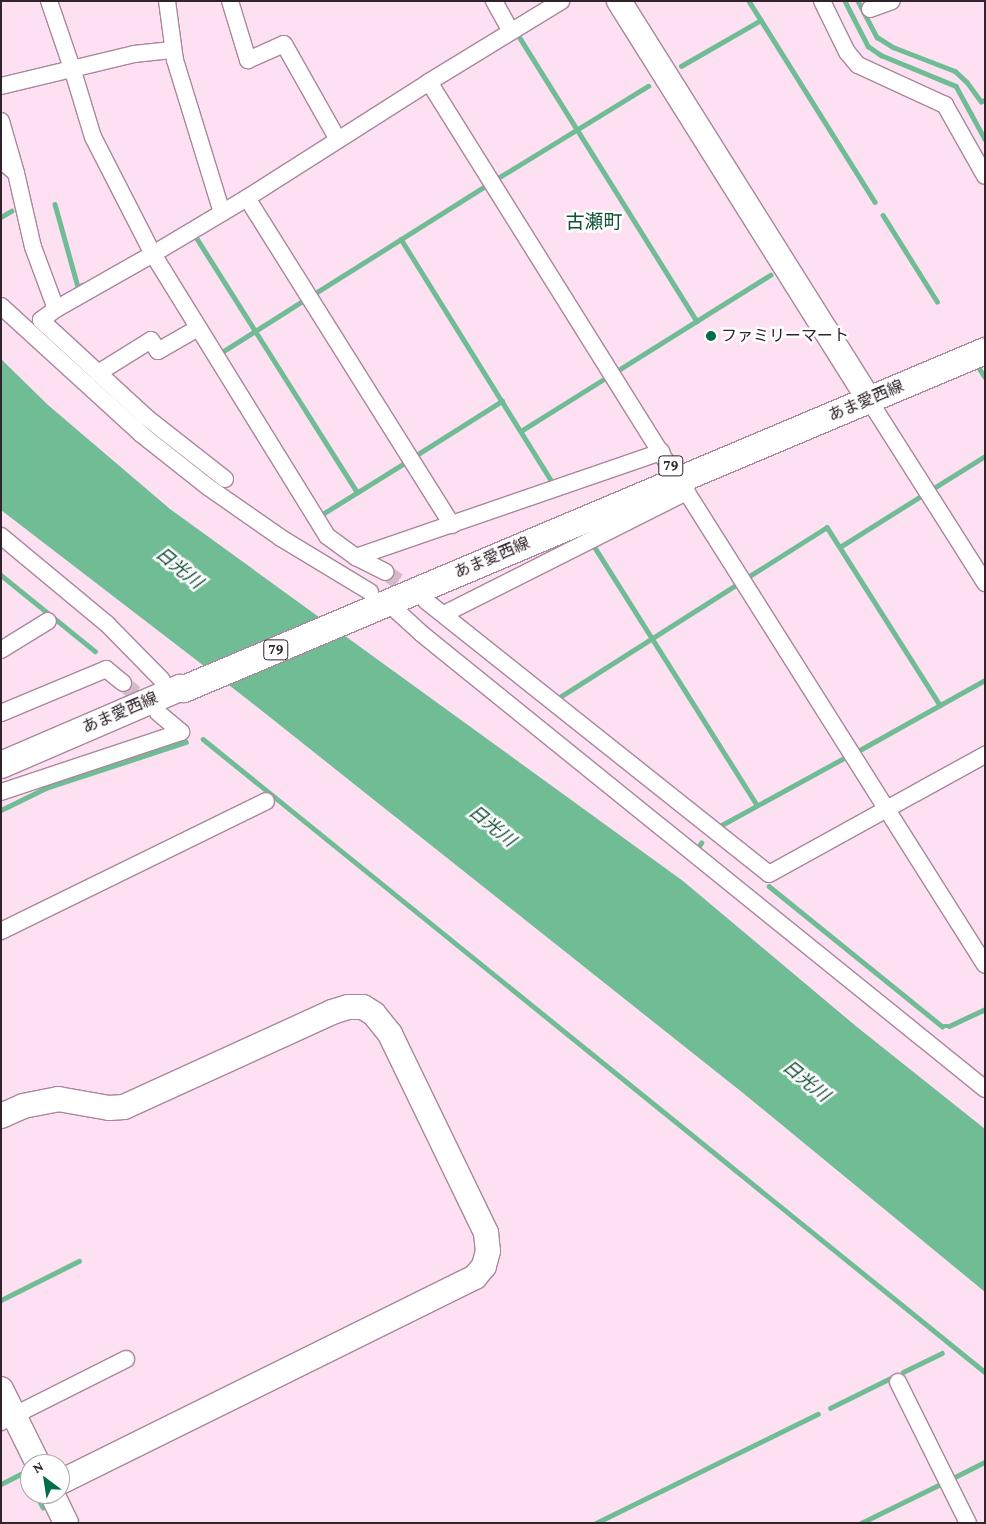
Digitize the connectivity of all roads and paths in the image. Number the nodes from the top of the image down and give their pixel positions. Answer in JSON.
{"nodes":[{"id":1,"x":49,"y":1,"type":"edge"},
{"id":2,"x":167,"y":1,"type":"edge"},
{"id":3,"x":230,"y":1,"type":"edge"},
{"id":4,"x":494,"y":1,"type":"edge"},
{"id":5,"x":619,"y":1,"type":"edge"},
{"id":6,"x":822,"y":1,"type":"edge"},
{"id":7,"x":892,"y":1,"type":"edge"},
{"id":8,"x":559,"y":2,"type":"edge"},
{"id":9,"x":870,"y":9,"type":"dead end"},
{"id":10,"x":511,"y":32,"type":"junction"},
{"id":11,"x":172,"y":50,"type":"junction"},
{"id":12,"x":72,"y":68,"type":"junction"},
{"id":13,"x":429,"y":82,"type":"junction"},
{"id":14,"x":1,"y":86,"type":"edge"},
{"id":15,"x":1,"y":122,"type":"edge"},
{"id":16,"x":338,"y":140,"type":"junction"},
{"id":17,"x":1,"y":160,"type":"edge"},
{"id":18,"x":16,"y":174,"type":"junction"},
{"id":19,"x":985,"y":176,"type":"edge"},
{"id":20,"x":247,"y":198,"type":"junction"},
{"id":21,"x":222,"y":213,"type":"junction"},
{"id":22,"x":153,"y":254,"type":"junction"},
{"id":23,"x":1,"y":306,"type":"edge"},
{"id":24,"x":56,"y":309,"type":"junction"},
{"id":25,"x":198,"y":328,"type":"junction"},
{"id":26,"x":985,"y":331,"type":"edge"},
{"id":27,"x":985,"y":351,"type":"edge"},
{"id":28,"x":98,"y":373,"type":"junction"},
{"id":29,"x":865,"y":392,"type":"junction"},
{"id":30,"x":674,"y":473,"type":"junction"},
{"id":31,"x":224,"y":479,"type":"dead end"},
{"id":32,"x":452,"y":525,"type":"junction"},
{"id":33,"x":1,"y":536,"type":"edge"},
{"id":34,"x":356,"y":557,"type":"junction"},
{"id":35,"x":985,"y":583,"type":"edge"},
{"id":36,"x":373,"y":595,"type":"junction"},
{"id":37,"x":426,"y":601,"type":"tunnel mouth"},
{"id":38,"x":444,"y":614,"type":"junction"},
{"id":39,"x":48,"y":622,"type":"dead end"},
{"id":40,"x":1,"y":650,"type":"edge"},
{"id":41,"x":173,"y":682,"type":"junction"},
{"id":42,"x":122,"y":683,"type":"tunnel mouth"},
{"id":43,"x":1,"y":713,"type":"edge"},
{"id":44,"x":158,"y":713,"type":"tunnel mouth"},
{"id":45,"x":1,"y":748,"type":"edge"},
{"id":46,"x":985,"y":755,"type":"edge"},
{"id":47,"x":1,"y":765,"type":"edge"},
{"id":48,"x":1,"y":792,"type":"edge"},
{"id":49,"x":266,"y":801,"type":"dead end"},
{"id":50,"x":887,"y":810,"type":"junction"},
{"id":51,"x":1,"y":930,"type":"edge"},
{"id":52,"x":985,"y":965,"type":"edge"},
{"id":53,"x":985,"y":1089,"type":"edge"},
{"id":54,"x":1,"y":1116,"type":"edge"},
{"id":55,"x":126,"y":1359,"type":"dead end"},
{"id":56,"x":898,"y":1382,"type":"dead end"},
{"id":57,"x":1,"y":1389,"type":"edge"},
{"id":58,"x":8,"y":1418,"type":"edge"},
{"id":59,"x":31,"y":1454,"type":"edge"},
{"id":60,"x":70,"y":1477,"type":"edge"},
{"id":61,"x":57,"y":1504,"type":"edge"},
{"id":62,"x":66,"y":1523,"type":"edge"},
{"id":63,"x":968,"y":1523,"type":"edge"}],
"edges":[{"from":1,"to":12,"type":"street"},
{"from":2,"to":11,"type":"street"},
{"from":3,"to":16,"type":"street"},
{"from":4,"to":10,"type":"street"},
{"from":5,"to":29,"type":"street"},
{"from":6,"to":19,"type":"street"},
{"from":7,"to":9,"type":"street"},
{"from":8,"to":10,"type":"street"},
{"from":10,"to":13,"type":"street"},
{"from":11,"to":12,"type":"street"},
{"from":11,"to":21,"type":"street"},
{"from":12,"to":14,"type":"street"},
{"from":12,"to":22,"type":"street"},
{"from":13,"to":16,"type":"street"},
{"from":13,"to":30,"type":"street"},
{"from":15,"to":18,"type":"street"},
{"from":16,"to":20,"type":"street"},
{"from":17,"to":18,"type":"street"},
{"from":18,"to":24,"type":"street"},
{"from":20,"to":21,"type":"street"},
{"from":20,"to":32,"type":"street"},
{"from":21,"to":22,"type":"street"},
{"from":22,"to":24,"type":"street"},
{"from":22,"to":25,"type":"street"},
{"from":23,"to":36,"type":"street"},
{"from":24,"to":28,"type":"street"},
{"from":25,"to":28,"type":"street"},
{"from":25,"to":34,"type":"street"},
{"from":26,"to":29,"type":"main road","name":"あま愛西線","number":"79"},
{"from":27,"to":29,"type":"main road","name":"あま愛西線","number":"79"},
{"from":28,"to":31,"type":"street"},
{"from":29,"to":30,"type":"main road","name":"あま愛西線","number":"79"},
{"from":29,"to":35,"type":"street"},
{"from":30,"to":32,"type":"street"},
{"from":30,"to":36,"type":"main road","name":"あま愛西線","number":"79"},
{"from":30,"to":38,"type":"street"},
{"from":30,"to":50,"type":"street"},
{"from":32,"to":34,"type":"street"},
{"from":33,"to":41,"type":"street"},
{"from":34,"to":36,"type":"street"},
{"from":36,"to":41,"type":"main road","name":"あま愛西線","number":"79"},
{"from":36,"to":53,"type":"street"},
{"from":37,"to":38,"type":"street"},
{"from":38,"to":50,"type":"street"},
{"from":39,"to":40,"type":"street"},
{"from":41,"to":45,"type":"main road","name":"あま愛西線","number":"79"},
{"from":41,"to":47,"type":"main road","name":"あま愛西線","number":"79"},
{"from":42,"to":43,"type":"street"},
{"from":44,"to":48,"type":"street"},
{"from":46,"to":50,"type":"street"},
{"from":49,"to":51,"type":"street"},
{"from":50,"to":52,"type":"street"},
{"from":54,"to":60,"type":"street"},
{"from":55,"to":58,"type":"street"},
{"from":56,"to":63,"type":"street"},
{"from":57,"to":58,"type":"street"},
{"from":58,"to":59,"type":"street"},
{"from":61,"to":62,"type":"street"}]}
